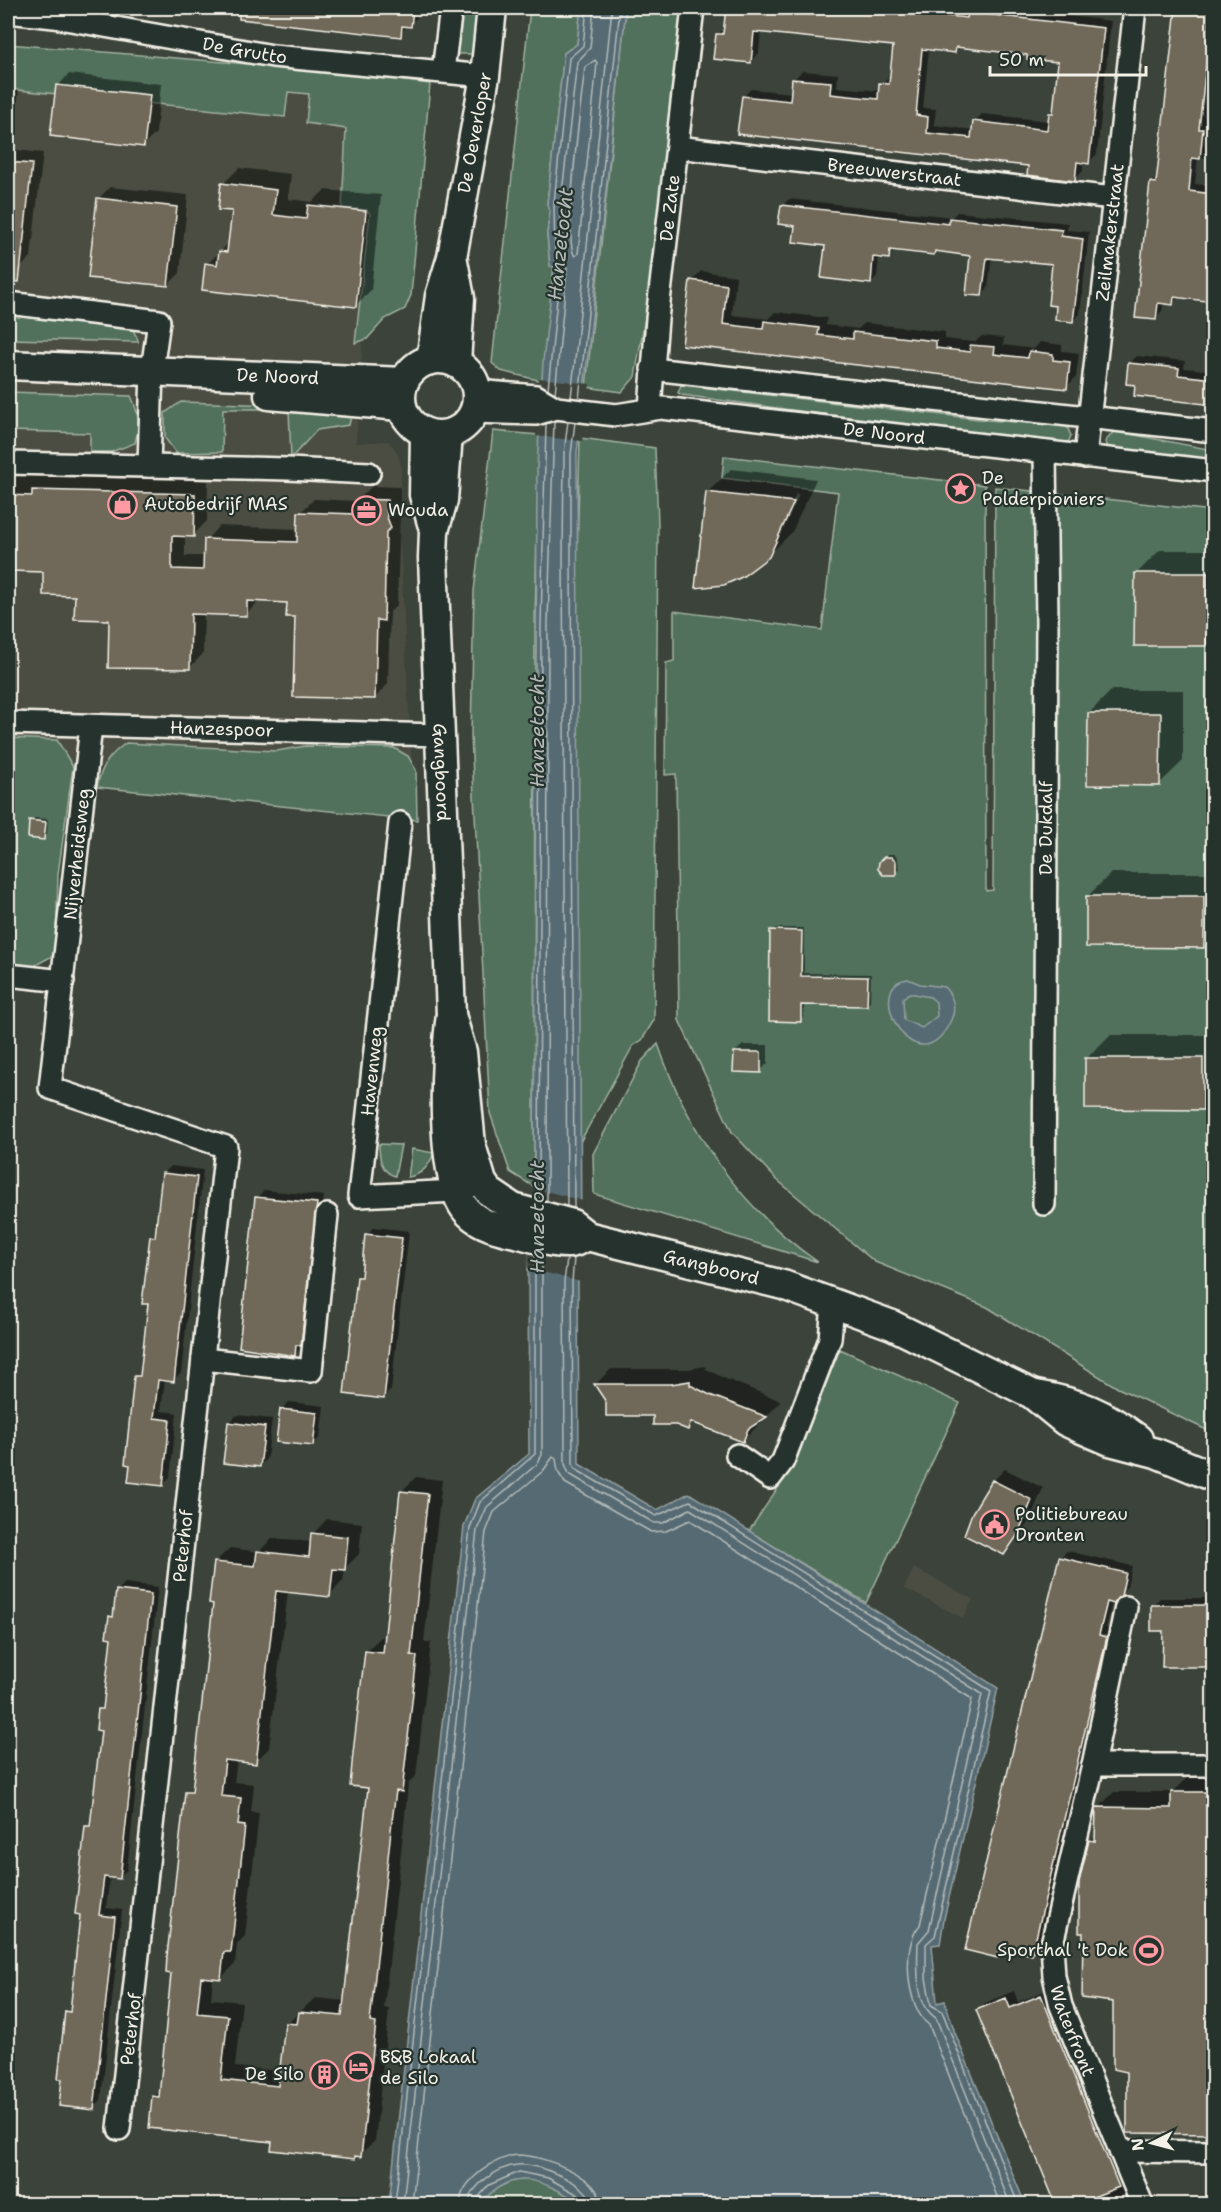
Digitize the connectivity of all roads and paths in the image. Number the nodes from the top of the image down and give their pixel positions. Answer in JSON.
{"nodes":[{"id":1,"x":451,"y":8,"type":"edge"},
{"id":2,"x":492,"y":8,"type":"edge"},
{"id":3,"x":693,"y":8,"type":"edge"},
{"id":4,"x":1135,"y":8,"type":"edge"},
{"id":5,"x":8,"y":12,"type":"edge"},
{"id":6,"x":443,"y":71,"type":"junction"},
{"id":7,"x":484,"y":76,"type":"junction"},
{"id":8,"x":677,"y":147,"type":"junction"},
{"id":9,"x":1113,"y":198,"type":"junction"},
{"id":10,"x":8,"y":303,"type":"edge"},
{"id":11,"x":444,"y":361,"type":"junction"},
{"id":12,"x":8,"y":365,"type":"edge"},
{"id":13,"x":652,"y":369,"type":"junction"},
{"id":14,"x":152,"y":379,"type":"junction"},
{"id":15,"x":8,"y":383,"type":"edge"},
{"id":16,"x":403,"y":394,"type":"junction"},
{"id":17,"x":486,"y":402,"type":"junction"},
{"id":18,"x":650,"y":408,"type":"junction"},
{"id":19,"x":1089,"y":417,"type":"junction"},
{"id":20,"x":1214,"y":431,"type":"edge"},
{"id":21,"x":436,"y":434,"type":"junction"},
{"id":22,"x":1045,"y":452,"type":"junction"},
{"id":23,"x":1085,"y":457,"type":"junction"},
{"id":24,"x":8,"y":463,"type":"edge"},
{"id":25,"x":149,"y":466,"type":"junction"},
{"id":26,"x":1214,"y":471,"type":"edge"},
{"id":27,"x":369,"y":473,"type":"dead end"},
{"id":28,"x":8,"y":723,"type":"edge"},
{"id":29,"x":91,"y":726,"type":"junction"},
{"id":30,"x":439,"y":735,"type":"junction"},
{"id":31,"x":400,"y":823,"type":"dead end"},
{"id":32,"x":8,"y":975,"type":"edge"},
{"id":33,"x":63,"y":981,"type":"junction"},
{"id":34,"x":50,"y":1088,"type":"joint"},
{"id":35,"x":469,"y":1187,"type":"junction"},
{"id":36,"x":1044,"y":1204,"type":"dead end"},
{"id":37,"x":327,"y":1215,"type":"dead end"},
{"id":38,"x":833,"y":1304,"type":"junction"},
{"id":39,"x":203,"y":1359,"type":"junction"},
{"id":40,"x":737,"y":1455,"type":"dead end"},
{"id":41,"x":1214,"y":1476,"type":"edge"},
{"id":42,"x":1126,"y":1607,"type":"dead end"},
{"id":43,"x":1214,"y":1765,"type":"edge"},
{"id":44,"x":1093,"y":1766,"type":"junction"},
{"id":45,"x":119,"y":2129,"type":"dead end"},
{"id":46,"x":1120,"y":2151,"type":"junction"},
{"id":47,"x":1214,"y":2152,"type":"edge"},
{"id":48,"x":1142,"y":2205,"type":"edge"}],
"edges":[{"from":1,"to":6,"type":"street"},
{"from":2,"to":7,"type":"main road","name":"De Oeverloper"},
{"from":3,"to":8,"type":"street","name":"De Zate"},
{"from":4,"to":9,"type":"street","name":"Zeilmakerstraat"},
{"from":5,"to":6,"type":"street","name":"De Grutto"},
{"from":6,"to":7,"type":"street","name":"De Grutto"},
{"from":7,"to":11,"type":"main road","name":"De Oeverloper"},
{"from":8,"to":9,"type":"street","name":"Breeuwerstraat"},
{"from":8,"to":13,"type":"street","name":"De Zate"},
{"from":9,"to":19,"type":"street","name":"Zeilmakerstraat"},
{"from":10,"to":14,"type":"street"},
{"from":11,"to":16,"type":"main road"},
{"from":11,"to":17,"type":"main road"},
{"from":12,"to":14,"type":"main road","name":"De Noord"},
{"from":13,"to":18,"type":"street","name":"De Zate"},
{"from":13,"to":19,"type":"street"},
{"from":14,"to":15,"type":"main road","name":"De Noord"},
{"from":14,"to":16,"type":"main road","name":"De Noord"},
{"from":14,"to":25,"type":"street"},
{"from":16,"to":21,"type":"main road"},
{"from":17,"to":18,"type":"street","name":"De Noord"},
{"from":17,"to":21,"type":"main road"},
{"from":18,"to":22,"type":"street","name":"De Noord"},
{"from":19,"to":20,"type":"street"},
{"from":19,"to":23,"type":"street","name":"Zeilmakerstraat"},
{"from":21,"to":30,"type":"main road","name":"Gangboord"},
{"from":22,"to":23,"type":"street","name":"De Noord"},
{"from":22,"to":36,"type":"street","name":"De Dukdalf"},
{"from":23,"to":26,"type":"street","name":"De Noord"},
{"from":24,"to":25,"type":"street"},
{"from":25,"to":27,"type":"street"},
{"from":28,"to":29,"type":"street","name":"Hanzespoor"},
{"from":29,"to":30,"type":"street","name":"Hanzespoor"},
{"from":29,"to":33,"type":"street","name":"Nijverheidsweg"},
{"from":30,"to":35,"type":"main road","name":"Gangboord"},
{"from":31,"to":35,"type":"street","name":"Havenweg"},
{"from":32,"to":33,"type":"street"},
{"from":33,"to":34,"type":"street","name":"Nijverheidsweg"},
{"from":34,"to":39,"type":"street","name":"Peterhof"},
{"from":35,"to":38,"type":"main road","name":"Gangboord"},
{"from":37,"to":39,"type":"street"},
{"from":38,"to":40,"type":"street"},
{"from":38,"to":41,"type":"main road","name":"Gangboord"},
{"from":39,"to":45,"type":"street","name":"Peterhof"},
{"from":42,"to":44,"type":"street","name":"Waterfront"},
{"from":43,"to":44,"type":"street"},
{"from":44,"to":46,"type":"street","name":"Waterfront"},
{"from":46,"to":47,"type":"street"},
{"from":46,"to":48,"type":"street","name":"Waterfront"}]}
